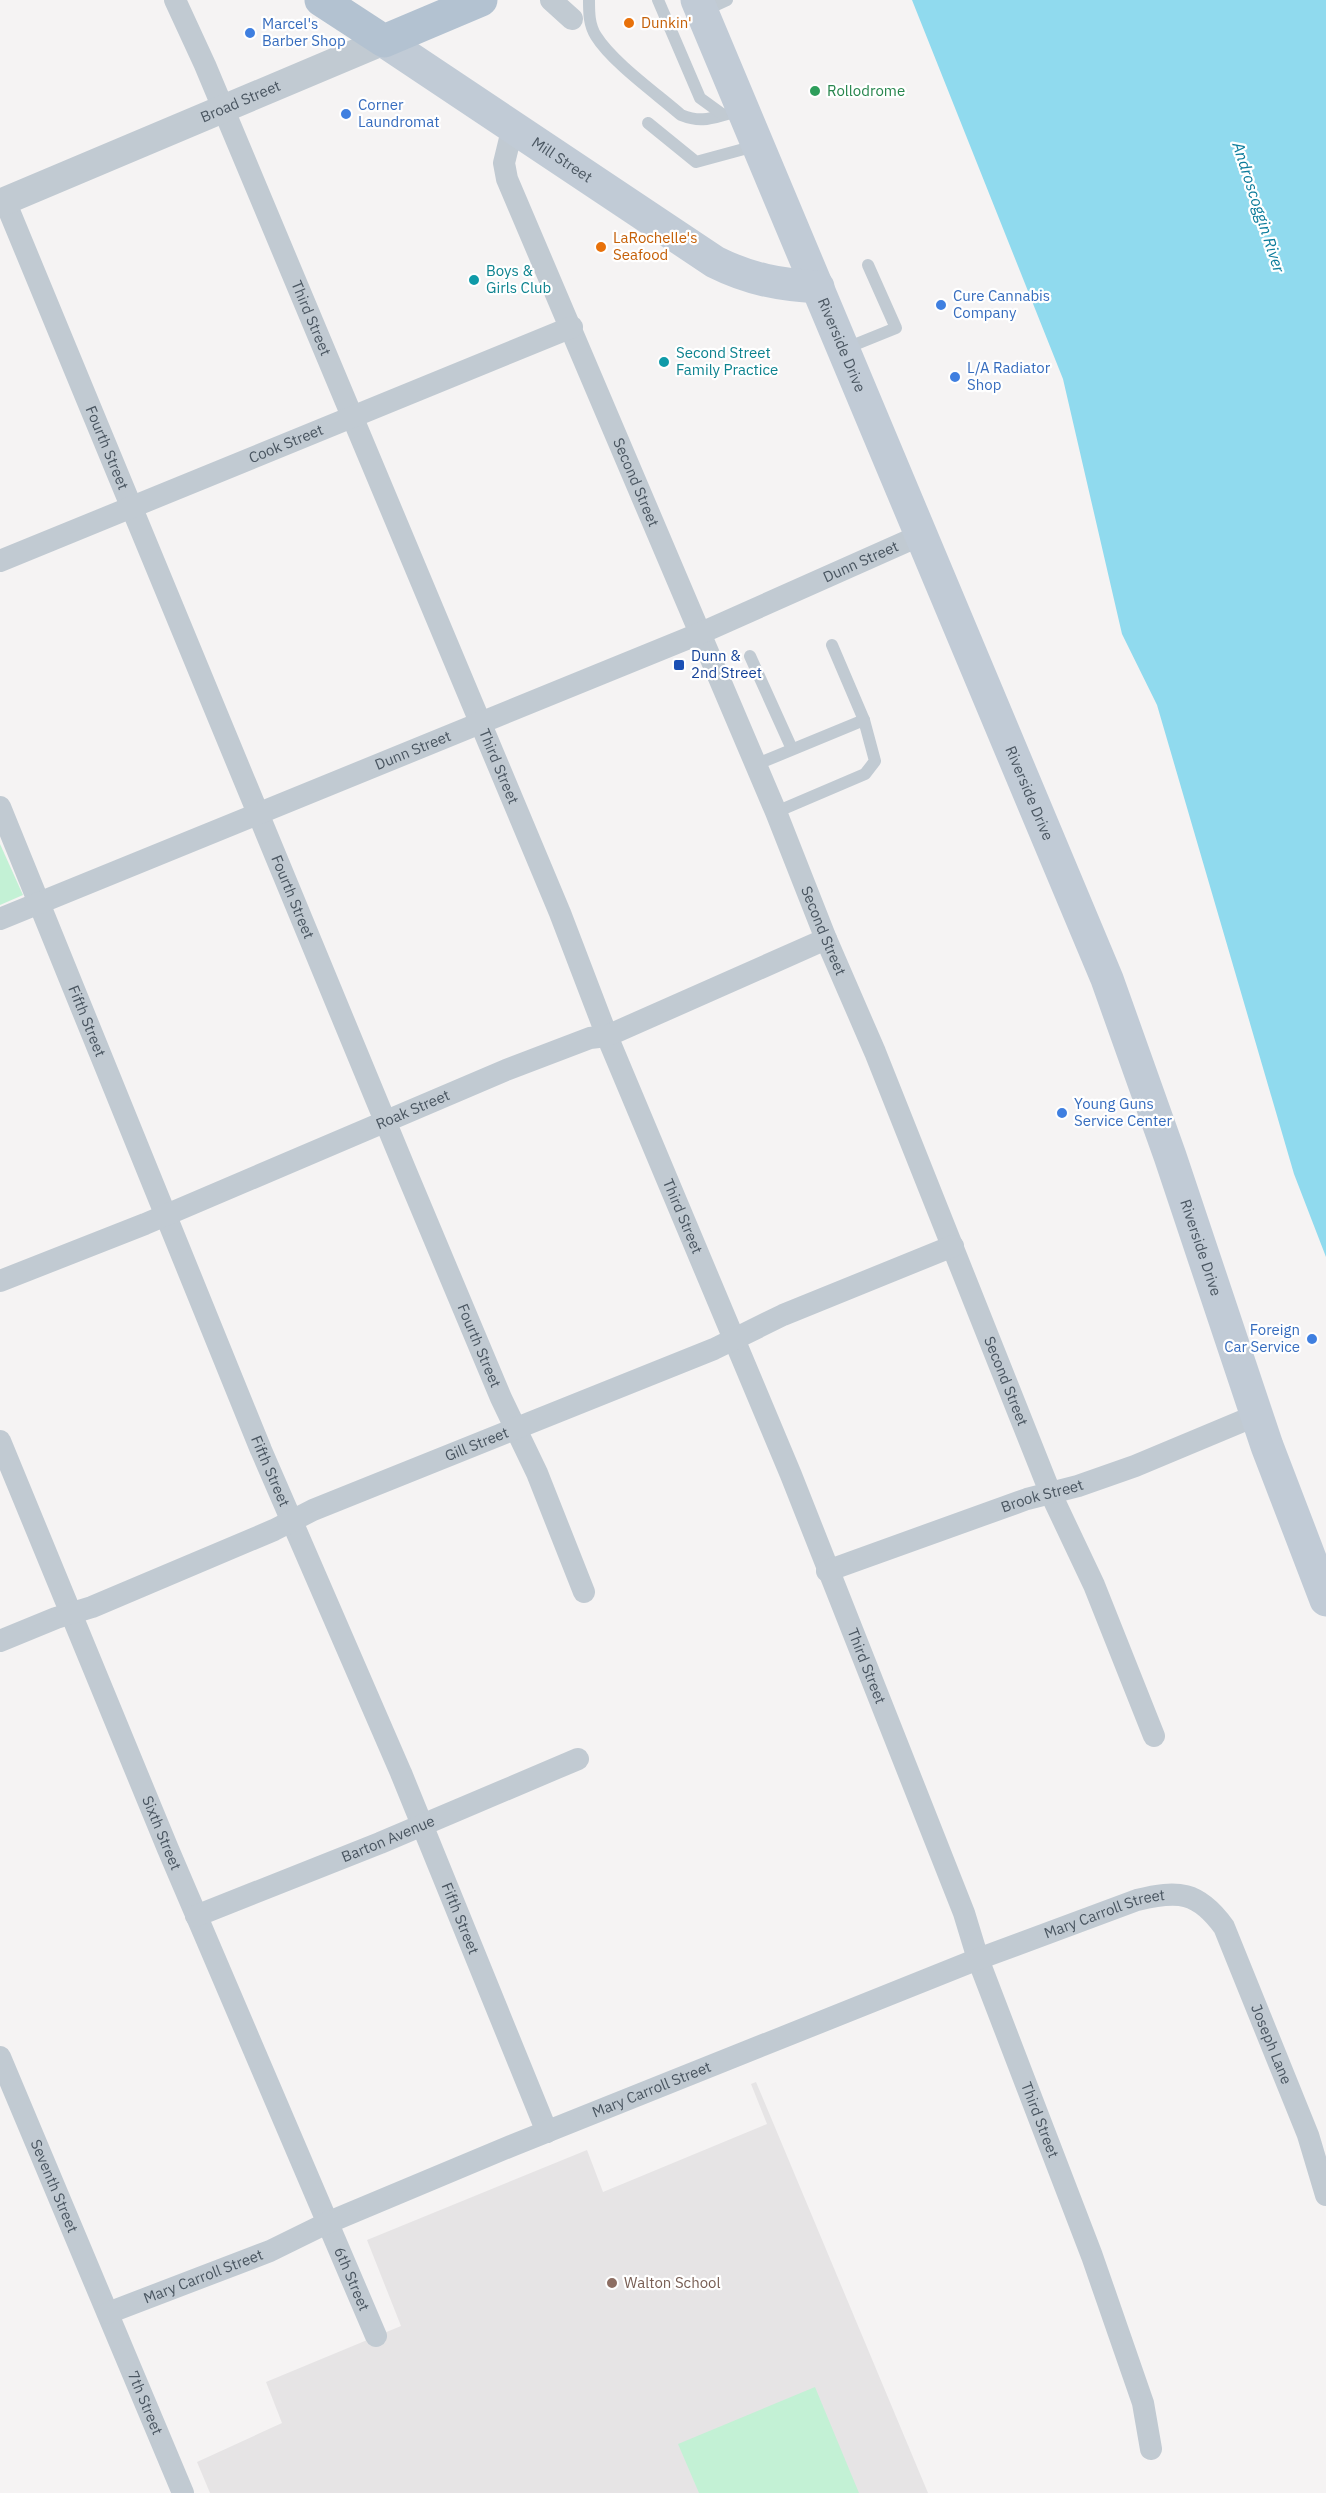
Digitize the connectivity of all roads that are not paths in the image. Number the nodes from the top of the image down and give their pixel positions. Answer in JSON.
{"nodes":[{"id":1,"x":175,"y":0,"type":"edge"},
{"id":2,"x":321,"y":0,"type":"edge"},
{"id":3,"x":481,"y":0,"type":"edge"},
{"id":4,"x":551,"y":0,"type":"edge"},
{"id":5,"x":589,"y":0,"type":"edge"},
{"id":6,"x":658,"y":0,"type":"edge"},
{"id":7,"x":709,"y":4,"type":"edge"},
{"id":8,"x":572,"y":19,"type":"dead end"},
{"id":9,"x":384,"y":40,"type":"junction"},
{"id":10,"x":221,"y":109,"type":"junction"},
{"id":11,"x":733,"y":112,"type":"junction"},
{"id":12,"x":648,"y":123,"type":"dead end"},
{"id":13,"x":513,"y":126,"type":"junction"},
{"id":14,"x":759,"y":145,"type":"junction"},
{"id":15,"x":2,"y":202,"type":"edge"},
{"id":16,"x":867,"y":265,"type":"dead end"},
{"id":17,"x":818,"y":287,"type":"junction"},
{"id":18,"x":572,"y":327,"type":"junction"},
{"id":19,"x":844,"y":349,"type":"junction"},
{"id":20,"x":351,"y":417,"type":"junction"},
{"id":21,"x":130,"y":510,"type":"junction"},
{"id":22,"x":921,"y":535,"type":"junction"},
{"id":23,"x":0,"y":561,"type":"edge"},
{"id":24,"x":701,"y":633,"type":"junction"},
{"id":25,"x":832,"y":645,"type":"dead end"},
{"id":26,"x":750,"y":656,"type":"dead end"},
{"id":27,"x":864,"y":720,"type":"junction"},
{"id":28,"x":479,"y":722,"type":"junction"},
{"id":29,"x":792,"y":749,"type":"junction"},
{"id":30,"x":755,"y":765,"type":"junction"},
{"id":31,"x":0,"y":807,"type":"edge"},
{"id":32,"x":776,"y":812,"type":"junction"},
{"id":33,"x":258,"y":815,"type":"junction"},
{"id":34,"x":39,"y":902,"type":"junction"},
{"id":35,"x":0,"y":919,"type":"edge"},
{"id":36,"x":826,"y":939,"type":"junction"},
{"id":37,"x":607,"y":1036,"type":"junction"},
{"id":38,"x":386,"y":1121,"type":"junction"},
{"id":39,"x":166,"y":1215,"type":"junction"},
{"id":40,"x":953,"y":1246,"type":"junction"},
{"id":41,"x":0,"y":1281,"type":"edge"},
{"id":42,"x":733,"y":1338,"type":"junction"},
{"id":43,"x":1257,"y":1415,"type":"junction"},
{"id":44,"x":517,"y":1429,"type":"junction"},
{"id":45,"x":0,"y":1441,"type":"edge"},
{"id":46,"x":1050,"y":1492,"type":"junction"},
{"id":47,"x":292,"y":1521,"type":"junction"},
{"id":48,"x":827,"y":1571,"type":"junction"},
{"id":49,"x":584,"y":1592,"type":"dead end"},
{"id":50,"x":1326,"y":1600,"type":"edge"},
{"id":51,"x":71,"y":1613,"type":"junction"},
{"id":52,"x":0,"y":1641,"type":"edge"},
{"id":53,"x":1154,"y":1736,"type":"dead end"},
{"id":54,"x":578,"y":1759,"type":"dead end"},
{"id":55,"x":423,"y":1824,"type":"junction"},
{"id":56,"x":1201,"y":1901,"type":"joint"},
{"id":57,"x":196,"y":1916,"type":"junction"},
{"id":58,"x":978,"y":1959,"type":"junction"},
{"id":59,"x":0,"y":2057,"type":"edge"},
{"id":60,"x":547,"y":2132,"type":"junction"},
{"id":61,"x":1326,"y":2195,"type":"edge"},
{"id":62,"x":327,"y":2223,"type":"junction"},
{"id":63,"x":108,"y":2313,"type":"junction"},
{"id":64,"x":376,"y":2336,"type":"dead end"},
{"id":65,"x":1151,"y":2449,"type":"dead end"},
{"id":66,"x":183,"y":2493,"type":"edge"}],
"edges":[{"from":1,"to":10,"type":"street","name":"Third Street"},
{"from":2,"to":9,"type":"main road","name":"Mill Street"},
{"from":3,"to":9,"type":"main road","name":"Broad Street"},
{"from":4,"to":8,"type":"street"},
{"from":5,"to":11,"type":"lane"},
{"from":6,"to":11,"type":"lane"},
{"from":7,"to":11,"type":"main road","name":"Riverside Drive"},
{"from":9,"to":10,"type":"street","name":"Broad Street"},
{"from":9,"to":13,"type":"main road","name":"Mill Street"},
{"from":10,"to":15,"type":"street","name":"Broad Street"},
{"from":10,"to":20,"type":"street","name":"Third Street"},
{"from":11,"to":14,"type":"main road","name":"Riverside Drive"},
{"from":12,"to":14,"type":"lane"},
{"from":13,"to":17,"type":"main road","name":"Mill Street"},
{"from":13,"to":18,"type":"street","name":"Second Street"},
{"from":14,"to":17,"type":"main road","name":"Riverside Drive"},
{"from":15,"to":21,"type":"street","name":"Fourth Street"},
{"from":16,"to":19,"type":"lane"},
{"from":17,"to":19,"type":"main road","name":"Riverside Drive"},
{"from":18,"to":20,"type":"street","name":"Cook Street"},
{"from":18,"to":24,"type":"street","name":"Second Street"},
{"from":19,"to":22,"type":"main road","name":"Riverside Drive"},
{"from":20,"to":21,"type":"street","name":"Cook Street"},
{"from":20,"to":28,"type":"street","name":"Third Street"},
{"from":21,"to":23,"type":"street","name":"Cook Street"},
{"from":21,"to":33,"type":"street","name":"Fourth Street"},
{"from":22,"to":24,"type":"street","name":"Dunn Street"},
{"from":22,"to":43,"type":"main road","name":"Riverside Drive"},
{"from":24,"to":28,"type":"street","name":"Dunn Street"},
{"from":24,"to":30,"type":"street","name":"Second Street"},
{"from":25,"to":27,"type":"lane"},
{"from":26,"to":29,"type":"lane"},
{"from":27,"to":29,"type":"lane"},
{"from":27,"to":32,"type":"lane"},
{"from":28,"to":33,"type":"street","name":"Dunn Street"},
{"from":28,"to":37,"type":"street","name":"Third Street"},
{"from":29,"to":30,"type":"lane"},
{"from":30,"to":32,"type":"street","name":"Second Street"},
{"from":31,"to":34,"type":"street","name":"Fifth Street"},
{"from":32,"to":36,"type":"street","name":"Second Street"},
{"from":33,"to":34,"type":"street","name":"Dunn Street"},
{"from":33,"to":38,"type":"street","name":"Fourth Street"},
{"from":34,"to":35,"type":"street","name":"Dunn Street"},
{"from":34,"to":39,"type":"street","name":"Fifth Street"},
{"from":36,"to":37,"type":"street","name":"Roak Street"},
{"from":36,"to":40,"type":"street","name":"Second Street"},
{"from":37,"to":38,"type":"street","name":"Roak Street"},
{"from":37,"to":42,"type":"street","name":"Third Street"},
{"from":38,"to":39,"type":"street","name":"Roak Street"},
{"from":38,"to":44,"type":"street","name":"Fourth Street"},
{"from":39,"to":41,"type":"street","name":"Roak Street"},
{"from":39,"to":47,"type":"street","name":"Fifth Street"},
{"from":40,"to":42,"type":"street","name":"Gill Street"},
{"from":40,"to":46,"type":"street","name":"Second Street"},
{"from":42,"to":44,"type":"street","name":"Gill Street"},
{"from":42,"to":48,"type":"street","name":"Third Street"},
{"from":43,"to":46,"type":"street","name":"Brook Street"},
{"from":43,"to":50,"type":"main road","name":"Riverside Drive"},
{"from":44,"to":47,"type":"street","name":"Gill Street"},
{"from":44,"to":49,"type":"street","name":"Fourth Street"},
{"from":45,"to":51,"type":"street","name":"Sixth Street"},
{"from":46,"to":48,"type":"street","name":"Brook Street"},
{"from":46,"to":53,"type":"street","name":"Second Street"},
{"from":47,"to":51,"type":"street","name":"Gill Street"},
{"from":47,"to":55,"type":"street","name":"Fifth Street"},
{"from":48,"to":58,"type":"street","name":"Third Street"},
{"from":51,"to":52,"type":"street","name":"Gill Street"},
{"from":51,"to":57,"type":"street","name":"Sixth Street"},
{"from":54,"to":55,"type":"street","name":"Barton Avenue"},
{"from":55,"to":57,"type":"street","name":"Barton Avenue"},
{"from":55,"to":60,"type":"street","name":"Fifth Street"},
{"from":56,"to":58,"type":"street","name":"Mary Carroll Street"},
{"from":56,"to":61,"type":"street","name":"Joseph Lane"},
{"from":57,"to":62,"type":"street","name":"Sixth Street"},
{"from":58,"to":60,"type":"street","name":"Mary Carroll Street"},
{"from":58,"to":65,"type":"street","name":"Third Street"},
{"from":59,"to":63,"type":"street","name":"Seventh Street"},
{"from":60,"to":62,"type":"street","name":"Mary Carroll Street"},
{"from":62,"to":63,"type":"street","name":"Mary Carroll Street"},
{"from":62,"to":64,"type":"street","name":"6th Street"},
{"from":63,"to":66,"type":"street","name":"7th Street"}]}
